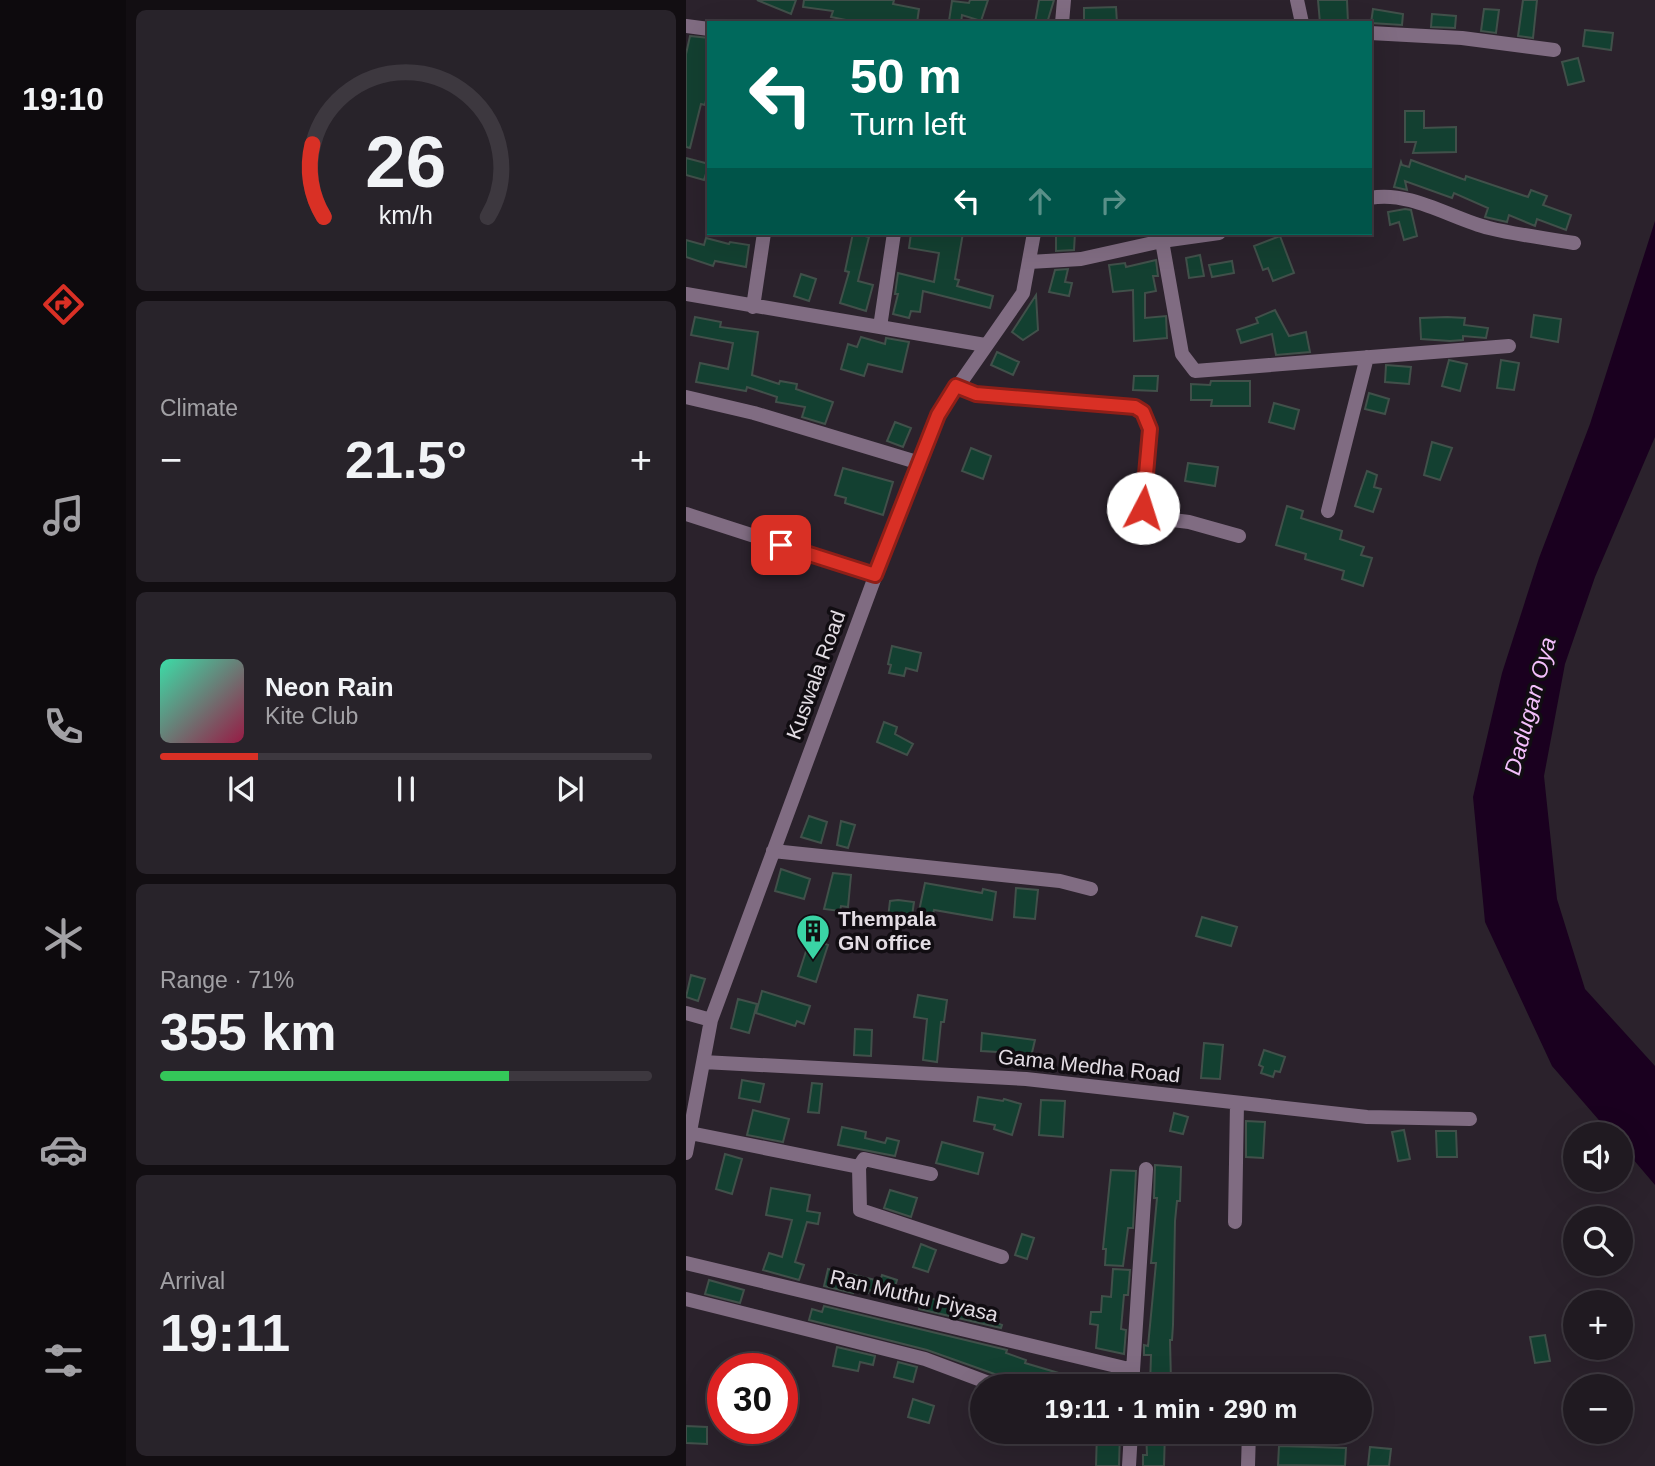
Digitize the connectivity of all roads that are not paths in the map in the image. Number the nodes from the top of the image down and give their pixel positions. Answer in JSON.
{"nodes":[{"id":1,"x":1064,"y":0,"type":"edge"},
{"id":2,"x":1297,"y":0,"type":"edge"},
{"id":3,"x":1062,"y":21,"type":"edge"},
{"id":4,"x":1302,"y":21,"type":"edge"},
{"id":5,"x":686,"y":26,"type":"edge"},
{"id":6,"x":707,"y":29,"type":"edge"},
{"id":7,"x":1372,"y":33,"type":"edge"},
{"id":8,"x":1555,"y":50,"type":"dead end"},
{"id":9,"x":1372,"y":198,"type":"edge"},
{"id":10,"x":764,"y":235,"type":"edge"},
{"id":11,"x":894,"y":235,"type":"edge"},
{"id":12,"x":1034,"y":235,"type":"edge"},
{"id":13,"x":1203,"y":235,"type":"edge"},
{"id":14,"x":1162,"y":240,"type":"junction"},
{"id":15,"x":1574,"y":243,"type":"dead end"},
{"id":16,"x":1028,"y":262,"type":"junction"},
{"id":17,"x":686,"y":294,"type":"edge"},
{"id":18,"x":753,"y":307,"type":"junction"},
{"id":19,"x":880,"y":327,"type":"junction"},
{"id":20,"x":985,"y":345,"type":"junction"},
{"id":21,"x":1509,"y":346,"type":"dead end"},
{"id":22,"x":1367,"y":357,"type":"junction"},
{"id":23,"x":956,"y":386,"type":"junction"},
{"id":24,"x":686,"y":397,"type":"edge"},
{"id":25,"x":920,"y":463,"type":"junction"},
{"id":26,"x":1328,"y":510,"type":"dead end"},
{"id":27,"x":686,"y":514,"type":"edge"},
{"id":28,"x":1239,"y":536,"type":"dead end"},
{"id":29,"x":875,"y":575,"type":"junction"},
{"id":30,"x":773,"y":851,"type":"junction"},
{"id":31,"x":1091,"y":889,"type":"dead end"},
{"id":32,"x":686,"y":1013,"type":"edge"},
{"id":33,"x":710,"y":1020,"type":"junction"},
{"id":34,"x":703,"y":1062,"type":"junction"},
{"id":35,"x":1237,"y":1103,"type":"junction"},
{"id":36,"x":1470,"y":1119,"type":"dead end"},
{"id":37,"x":690,"y":1133,"type":"junction"},
{"id":38,"x":686,"y":1153,"type":"edge"},
{"id":39,"x":859,"y":1167,"type":"junction"},
{"id":40,"x":1146,"y":1169,"type":"dead end"},
{"id":41,"x":931,"y":1174,"type":"dead end"},
{"id":42,"x":1235,"y":1222,"type":"dead end"},
{"id":43,"x":1002,"y":1257,"type":"dead end"},
{"id":44,"x":686,"y":1262,"type":"edge"},
{"id":45,"x":686,"y":1299,"type":"edge"},
{"id":46,"x":1133,"y":1370,"type":"junction"},
{"id":47,"x":1133,"y":1374,"type":"edge"},
{"id":48,"x":970,"y":1376,"type":"edge"},
{"id":49,"x":1130,"y":1444,"type":"edge"},
{"id":50,"x":1249,"y":1444,"type":"edge"},
{"id":51,"x":1129,"y":1466,"type":"edge"},
{"id":52,"x":1248,"y":1466,"type":"edge"}],
"edges":[{"from":1,"to":3,"type":"street"},
{"from":2,"to":4,"type":"street"},
{"from":5,"to":6,"type":"street"},
{"from":7,"to":8,"type":"street"},
{"from":9,"to":15,"type":"street"},
{"from":10,"to":18,"type":"street"},
{"from":11,"to":19,"type":"street"},
{"from":12,"to":16,"type":"street","name":"Kuswala Road"},
{"from":13,"to":14,"type":"street"},
{"from":14,"to":16,"type":"street"},
{"from":14,"to":22,"type":"street"},
{"from":16,"to":20,"type":"street","name":"Kuswala Road"},
{"from":17,"to":18,"type":"street"},
{"from":18,"to":19,"type":"street"},
{"from":19,"to":20,"type":"street"},
{"from":20,"to":23,"type":"street","name":"Kuswala Road"},
{"from":21,"to":22,"type":"street"},
{"from":22,"to":26,"type":"street"},
{"from":23,"to":25,"type":"street","name":"Kuswala Road"},
{"from":23,"to":28,"type":"street"},
{"from":24,"to":25,"type":"street"},
{"from":25,"to":29,"type":"street","name":"Kuswala Road"},
{"from":27,"to":29,"type":"street"},
{"from":29,"to":30,"type":"street","name":"Kuswala Road"},
{"from":30,"to":31,"type":"street"},
{"from":30,"to":33,"type":"street","name":"Kuswala Road"},
{"from":32,"to":33,"type":"street"},
{"from":33,"to":34,"type":"street","name":"Kuswala Road"},
{"from":34,"to":35,"type":"street","name":"Gama Medha Road"},
{"from":34,"to":37,"type":"street","name":"Kuswala Road"},
{"from":35,"to":36,"type":"street","name":"Gama Medha Road"},
{"from":35,"to":42,"type":"street"},
{"from":37,"to":38,"type":"street","name":"Kuswala Road"},
{"from":37,"to":39,"type":"street"},
{"from":39,"to":41,"type":"street"},
{"from":39,"to":43,"type":"street"},
{"from":40,"to":46,"type":"street"},
{"from":44,"to":46,"type":"street","name":"Ran Muthu Piyasa"},
{"from":45,"to":48,"type":"street"},
{"from":46,"to":47,"type":"street"},
{"from":49,"to":51,"type":"street"},
{"from":50,"to":52,"type":"street"}]}
